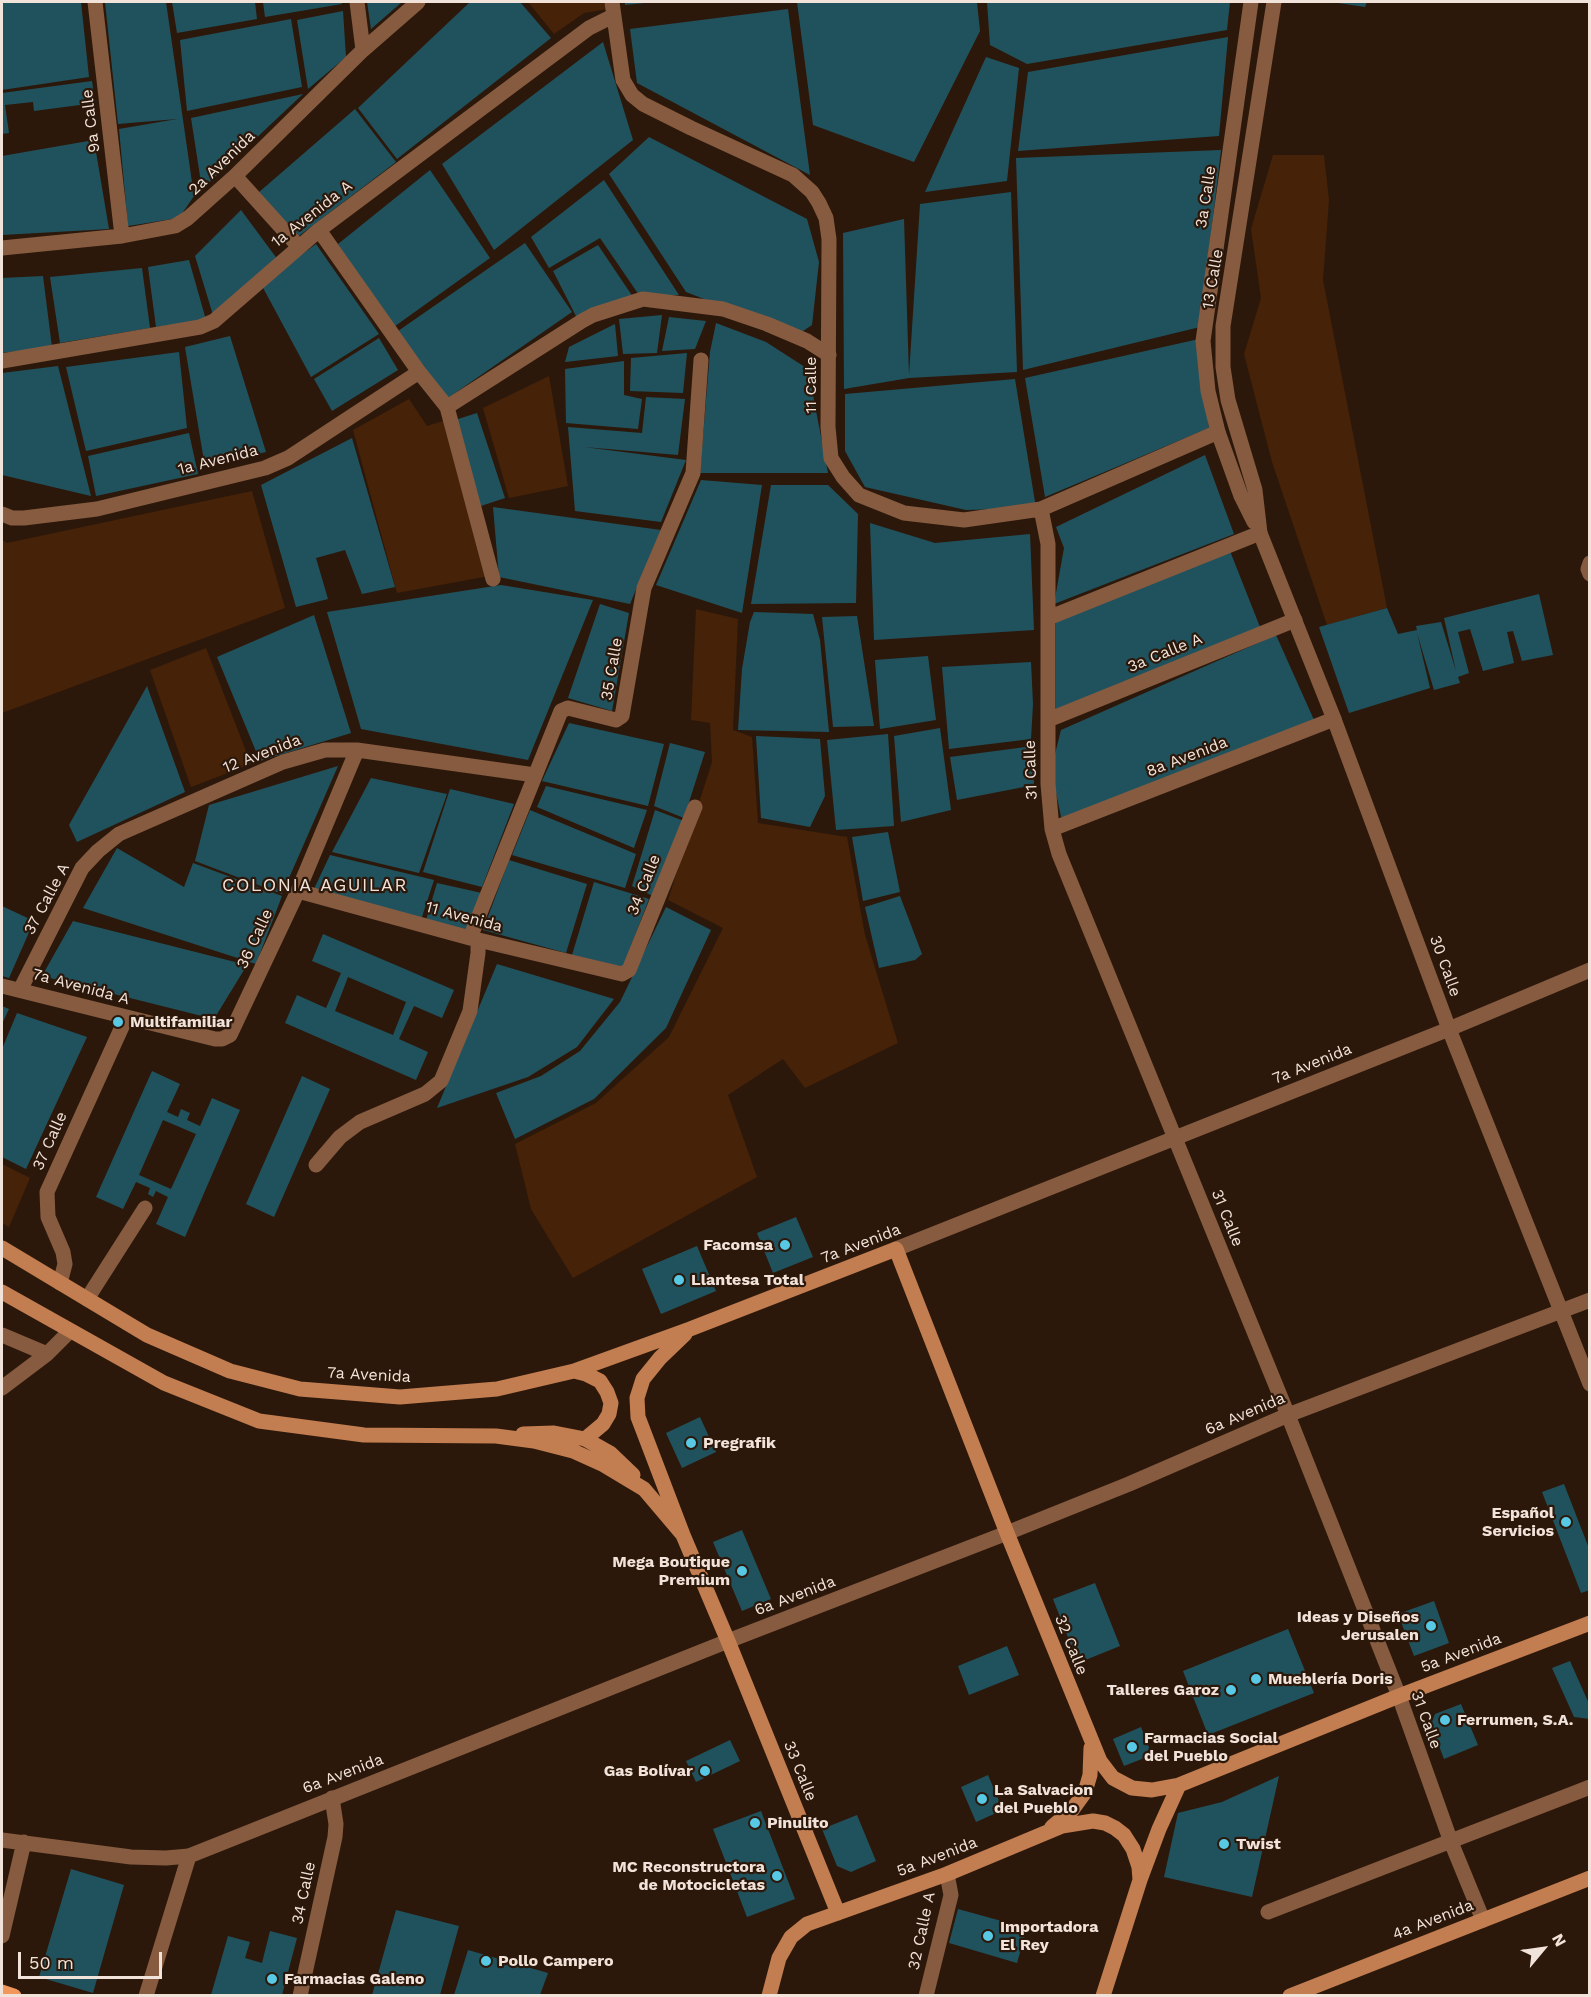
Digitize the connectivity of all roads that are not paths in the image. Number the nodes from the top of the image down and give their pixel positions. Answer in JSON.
{"nodes":[{"id":1,"x":95,"y":2,"type":"edge"},
{"id":2,"x":357,"y":2,"type":"edge"},
{"id":3,"x":418,"y":2,"type":"edge"},
{"id":4,"x":1251,"y":2,"type":"edge"},
{"id":5,"x":1274,"y":2,"type":"edge"},
{"id":6,"x":613,"y":9,"type":"edge"},
{"id":7,"x":363,"y":50,"type":"junction"},
{"id":8,"x":235,"y":176,"type":"junction"},
{"id":9,"x":319,"y":230,"type":"junction"},
{"id":10,"x":122,"y":236,"type":"junction"},
{"id":11,"x":298,"y":247,"type":"junction"},
{"id":12,"x":2,"y":248,"type":"edge"},
{"id":13,"x":1212,"y":275,"type":"junction"},
{"id":14,"x":1232,"y":278,"type":"junction"},
{"id":15,"x":829,"y":355,"type":"junction"},
{"id":16,"x":701,"y":360,"type":"dead end"},
{"id":17,"x":2,"y":361,"type":"edge"},
{"id":18,"x":419,"y":372,"type":"junction"},
{"id":19,"x":447,"y":407,"type":"junction"},
{"id":20,"x":1218,"y":432,"type":"junction"},
{"id":21,"x":1041,"y":509,"type":"junction"},
{"id":22,"x":2,"y":514,"type":"edge"},
{"id":23,"x":1260,"y":533,"type":"junction"},
{"id":24,"x":1270,"y":559,"type":"joint"},
{"id":25,"x":1590,"y":563,"type":"edge"},
{"id":26,"x":1590,"y":574,"type":"edge"},
{"id":27,"x":493,"y":579,"type":"dead end"},
{"id":28,"x":1048,"y":618,"type":"junction"},
{"id":29,"x":1295,"y":620,"type":"junction"},
{"id":30,"x":1334,"y":719,"type":"junction"},
{"id":31,"x":1048,"y":720,"type":"junction"},
{"id":32,"x":357,"y":750,"type":"junction"},
{"id":33,"x":535,"y":775,"type":"junction"},
{"id":34,"x":695,"y":807,"type":"dead end"},
{"id":35,"x":1052,"y":829,"type":"junction"},
{"id":36,"x":119,"y":834,"type":"joint"},
{"id":37,"x":298,"y":891,"type":"junction"},
{"id":38,"x":474,"y":939,"type":"junction"},
{"id":39,"x":1590,"y":970,"type":"edge"},
{"id":40,"x":622,"y":974,"type":"joint"},
{"id":41,"x":2,"y":986,"type":"edge"},
{"id":42,"x":20,"y":990,"type":"junction"},
{"id":43,"x":126,"y":1018,"type":"junction"},
{"id":44,"x":1449,"y":1029,"type":"junction"},
{"id":45,"x":222,"y":1039,"type":"joint"},
{"id":46,"x":1174,"y":1138,"type":"junction"},
{"id":47,"x":316,"y":1165,"type":"dead end"},
{"id":48,"x":145,"y":1208,"type":"dead end"},
{"id":49,"x":2,"y":1248,"type":"edge"},
{"id":50,"x":896,"y":1249,"type":"junction"},
{"id":51,"x":60,"y":1283,"type":"junction"},
{"id":52,"x":2,"y":1292,"type":"edge"},
{"id":53,"x":87,"y":1299,"type":"junction"},
{"id":54,"x":1590,"y":1300,"type":"edge"},
{"id":55,"x":1561,"y":1311,"type":"junction"},
{"id":56,"x":690,"y":1329,"type":"junction"},
{"id":57,"x":69,"y":1332,"type":"junction"},
{"id":58,"x":2,"y":1335,"type":"edge"},
{"id":59,"x":47,"y":1354,"type":"junction"},
{"id":60,"x":574,"y":1371,"type":"junction"},
{"id":61,"x":1590,"y":1384,"type":"edge"},
{"id":62,"x":2,"y":1388,"type":"edge"},
{"id":63,"x":1288,"y":1414,"type":"junction"},
{"id":64,"x":496,"y":1436,"type":"junction"},
{"id":65,"x":585,"y":1438,"type":"junction"},
{"id":66,"x":644,"y":1489,"type":"junction"},
{"id":67,"x":1006,"y":1533,"type":"junction"},
{"id":68,"x":682,"y":1535,"type":"junction"},
{"id":69,"x":1590,"y":1623,"type":"edge"},
{"id":70,"x":728,"y":1641,"type":"junction"},
{"id":71,"x":1399,"y":1696,"type":"junction"},
{"id":72,"x":1090,"y":1739,"type":"junction"},
{"id":73,"x":1179,"y":1785,"type":"junction"},
{"id":74,"x":1590,"y":1787,"type":"edge"},
{"id":75,"x":332,"y":1798,"type":"junction"},
{"id":76,"x":1047,"y":1831,"type":"junction"},
{"id":77,"x":2,"y":1840,"type":"edge"},
{"id":78,"x":24,"y":1842,"type":"junction"},
{"id":79,"x":1451,"y":1842,"type":"junction"},
{"id":80,"x":189,"y":1856,"type":"junction"},
{"id":81,"x":947,"y":1874,"type":"junction"},
{"id":82,"x":1590,"y":1878,"type":"edge"},
{"id":83,"x":1140,"y":1880,"type":"junction"},
{"id":84,"x":1268,"y":1912,"type":"dead end"},
{"id":85,"x":838,"y":1913,"type":"junction"},
{"id":86,"x":1483,"y":1920,"type":"junction"},
{"id":87,"x":2,"y":1936,"type":"edge"},
{"id":88,"x":2,"y":1992,"type":"edge"},
{"id":89,"x":14,"y":1995,"type":"edge"},
{"id":90,"x":146,"y":1995,"type":"edge"},
{"id":91,"x":300,"y":1995,"type":"edge"},
{"id":92,"x":769,"y":1995,"type":"edge"},
{"id":93,"x":926,"y":1995,"type":"edge"},
{"id":94,"x":1103,"y":1995,"type":"edge"},
{"id":95,"x":1290,"y":1995,"type":"edge"}],
"edges":[{"from":1,"to":10,"type":"street","name":"9a Calle"},
{"from":2,"to":7,"type":"street"},
{"from":3,"to":7,"type":"street","name":"2a Avenida"},
{"from":4,"to":13,"type":"street","name":"3a Calle"},
{"from":5,"to":14,"type":"street","name":"13 Calle"},
{"from":6,"to":9,"type":"street","name":"1a Avenida A"},
{"from":6,"to":15,"type":"street","name":"11 Calle"},
{"from":7,"to":8,"type":"street","name":"2a Avenida"},
{"from":8,"to":10,"type":"street","name":"2a Avenida"},
{"from":8,"to":11,"type":"street"},
{"from":9,"to":11,"type":"street","name":"1a Avenida A"},
{"from":9,"to":18,"type":"street"},
{"from":10,"to":12,"type":"street","name":"2a Avenida"},
{"from":11,"to":17,"type":"street","name":"1a Avenida A"},
{"from":13,"to":14,"type":"street"},
{"from":13,"to":20,"type":"street","name":"3a Calle"},
{"from":14,"to":23,"type":"street","name":"13 Calle"},
{"from":15,"to":19,"type":"street"},
{"from":15,"to":21,"type":"street","name":"11 Calle"},
{"from":16,"to":33,"type":"street","name":"35 Calle"},
{"from":18,"to":19,"type":"street"},
{"from":18,"to":22,"type":"street","name":"1a Avenida"},
{"from":19,"to":27,"type":"street"},
{"from":20,"to":21,"type":"street","name":"11 Calle"},
{"from":20,"to":23,"type":"street","name":"3a Calle"},
{"from":21,"to":28,"type":"street","name":"31 Calle"},
{"from":23,"to":24,"type":"street","name":"13 Calle"},
{"from":23,"to":28,"type":"street"},
{"from":24,"to":29,"type":"street","name":"30 Calle"},
{"from":25,"to":26,"type":"street"},
{"from":28,"to":31,"type":"street","name":"31 Calle"},
{"from":29,"to":30,"type":"street","name":"30 Calle"},
{"from":29,"to":31,"type":"street","name":"3a Calle A"},
{"from":30,"to":35,"type":"street","name":"8a Avenida"},
{"from":30,"to":44,"type":"street","name":"30 Calle"},
{"from":31,"to":35,"type":"street","name":"31 Calle"},
{"from":32,"to":33,"type":"street","name":"12 Avenida"},
{"from":32,"to":36,"type":"street","name":"12 Avenida"},
{"from":32,"to":37,"type":"street","name":"36 Calle"},
{"from":33,"to":38,"type":"street","name":"35 Calle"},
{"from":34,"to":40,"type":"street","name":"34 Calle"},
{"from":35,"to":46,"type":"street","name":"31 Calle"},
{"from":36,"to":42,"type":"street","name":"37 Calle A"},
{"from":37,"to":38,"type":"street","name":"11 Avenida"},
{"from":37,"to":45,"type":"street","name":"36 Calle"},
{"from":38,"to":40,"type":"street","name":"11 Avenida"},
{"from":38,"to":47,"type":"street","name":"35 Calle"},
{"from":39,"to":44,"type":"street","name":"7a Avenida"},
{"from":41,"to":42,"type":"street","name":"7a Avenida A"},
{"from":42,"to":43,"type":"street","name":"7a Avenida A"},
{"from":43,"to":45,"type":"street","name":"7a Avenida A"},
{"from":43,"to":51,"type":"street","name":"37 Calle"},
{"from":44,"to":46,"type":"street","name":"7a Avenida"},
{"from":44,"to":55,"type":"street","name":"30 Calle"},
{"from":46,"to":50,"type":"street","name":"7a Avenida"},
{"from":46,"to":63,"type":"street","name":"31 Calle"},
{"from":48,"to":53,"type":"street"},
{"from":49,"to":51,"type":"main road","name":"7a Avenida"},
{"from":50,"to":56,"type":"main road","name":"7a Avenida"},
{"from":50,"to":67,"type":"main road","name":"32 Calle"},
{"from":51,"to":53,"type":"main road","name":"7a Avenida"},
{"from":52,"to":57,"type":"main road"},
{"from":53,"to":60,"type":"main road","name":"7a Avenida"},
{"from":54,"to":55,"type":"street","name":"6a Avenida"},
{"from":55,"to":61,"type":"street","name":"30 Calle"},
{"from":55,"to":63,"type":"street","name":"6a Avenida"},
{"from":56,"to":60,"type":"main road","name":"7a Avenida"},
{"from":56,"to":68,"type":"main road"},
{"from":57,"to":59,"type":"street"},
{"from":57,"to":64,"type":"main road"},
{"from":58,"to":59,"type":"street"},
{"from":59,"to":62,"type":"street"},
{"from":60,"to":65,"type":"main road"},
{"from":63,"to":67,"type":"street","name":"6a Avenida"},
{"from":63,"to":71,"type":"street","name":"31 Calle"},
{"from":64,"to":65,"type":"main road"},
{"from":64,"to":66,"type":"main road"},
{"from":65,"to":66,"type":"main road"},
{"from":66,"to":68,"type":"main road"},
{"from":67,"to":70,"type":"street","name":"6a Avenida"},
{"from":67,"to":72,"type":"main road","name":"32 Calle"},
{"from":68,"to":70,"type":"main road","name":"33 Calle"},
{"from":69,"to":71,"type":"main road","name":"5a Avenida"},
{"from":70,"to":75,"type":"street","name":"6a Avenida"},
{"from":70,"to":85,"type":"main road","name":"33 Calle"},
{"from":71,"to":73,"type":"main road","name":"5a Avenida"},
{"from":71,"to":79,"type":"street","name":"31 Calle"},
{"from":72,"to":73,"type":"main road","name":"32 Calle"},
{"from":72,"to":76,"type":"main road","name":"5a Avenida"},
{"from":73,"to":83,"type":"main road"},
{"from":74,"to":79,"type":"street"},
{"from":75,"to":80,"type":"street","name":"6a Avenida"},
{"from":75,"to":91,"type":"street","name":"34 Calle"},
{"from":76,"to":81,"type":"main road","name":"5a Avenida"},
{"from":76,"to":83,"type":"main road","name":"5a Avenida"},
{"from":77,"to":78,"type":"street","name":"6a Avenida"},
{"from":78,"to":80,"type":"street","name":"6a Avenida"},
{"from":78,"to":87,"type":"street"},
{"from":79,"to":84,"type":"street"},
{"from":79,"to":86,"type":"street","name":"31 Calle"},
{"from":80,"to":90,"type":"street"},
{"from":81,"to":85,"type":"main road","name":"5a Avenida"},
{"from":81,"to":93,"type":"street","name":"32 Calle A"},
{"from":82,"to":86,"type":"main road","name":"4a Avenida"},
{"from":83,"to":94,"type":"main road"},
{"from":85,"to":92,"type":"main road"},
{"from":86,"to":95,"type":"main road","name":"4a Avenida"},
{"from":88,"to":89,"type":"main road"}]}
